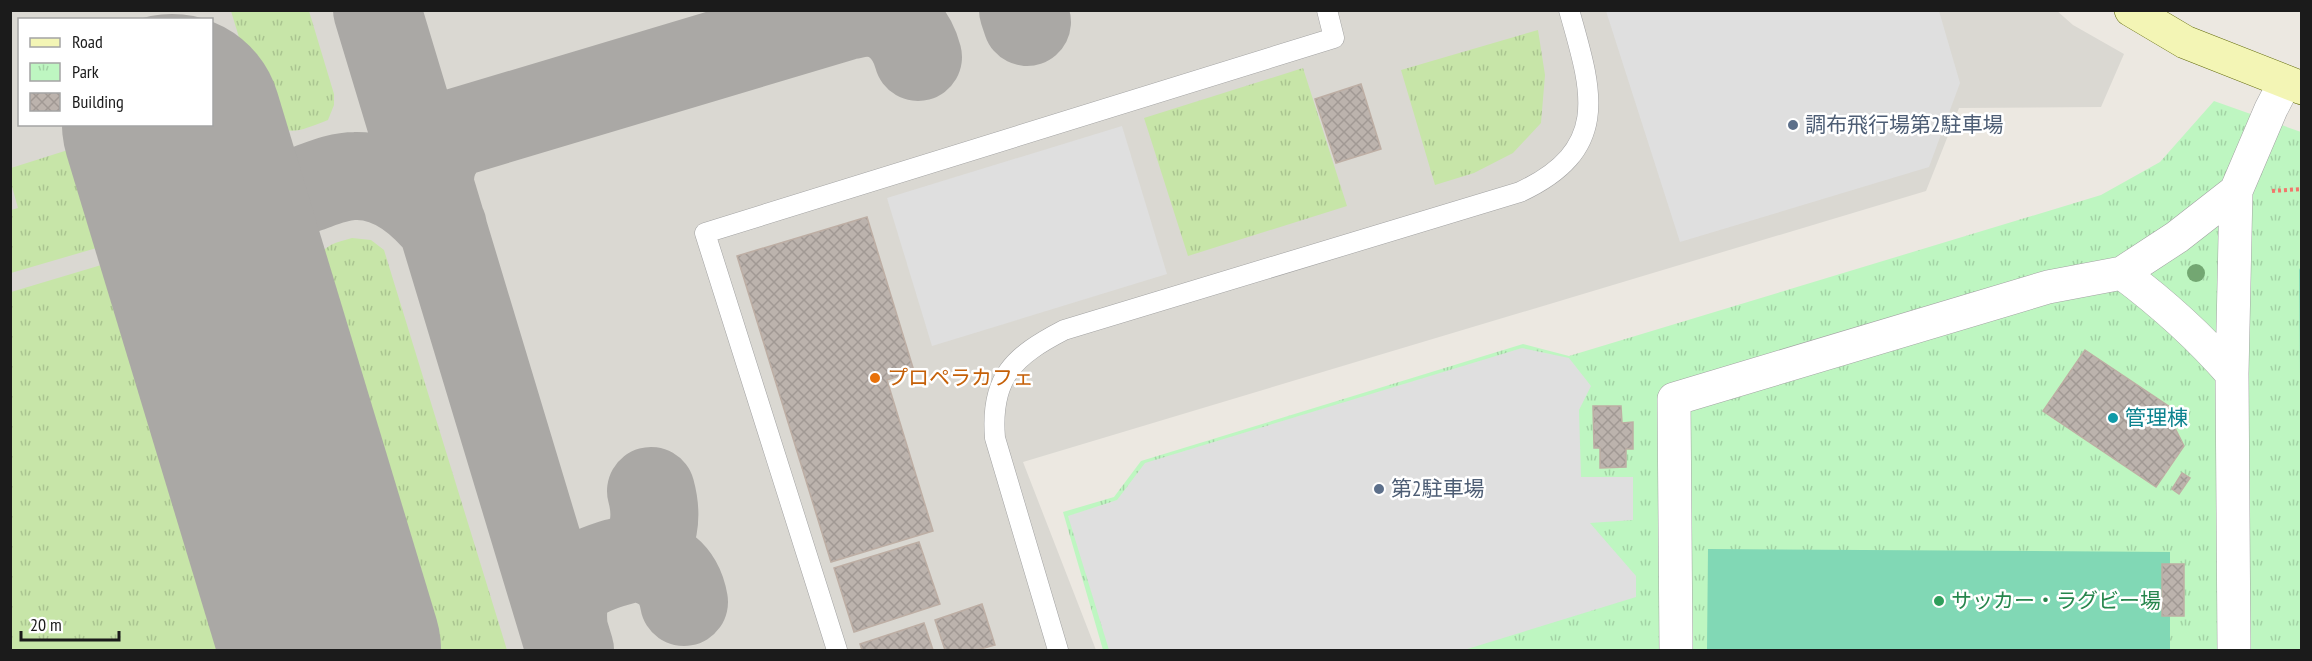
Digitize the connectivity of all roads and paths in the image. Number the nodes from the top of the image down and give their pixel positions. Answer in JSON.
{"nodes":[{"id":1,"x":1327,"y":10,"type":"edge"},
{"id":2,"x":1569,"y":10,"type":"edge"},
{"id":3,"x":2131,"y":10,"type":"edge"},
{"id":4,"x":2293,"y":85,"type":"edge"},
{"id":5,"x":2236,"y":190,"type":"junction"},
{"id":6,"x":2122,"y":273,"type":"junction"},
{"id":7,"x":2232,"y":374,"type":"junction"},
{"id":8,"x":837,"y":651,"type":"edge"},
{"id":9,"x":1058,"y":651,"type":"edge"},
{"id":10,"x":1676,"y":651,"type":"edge"},
{"id":11,"x":2234,"y":651,"type":"edge"}],
"edges":[{"from":1,"to":8,"type":"lane"},
{"from":2,"to":9,"type":"lane"},
{"from":3,"to":4,"type":"street"},
{"from":4,"to":5,"type":"street"},
{"from":5,"to":6,"type":"street"},
{"from":5,"to":7,"type":"street"},
{"from":6,"to":7,"type":"street"},
{"from":6,"to":10,"type":"street"},
{"from":7,"to":11,"type":"street"}]}
